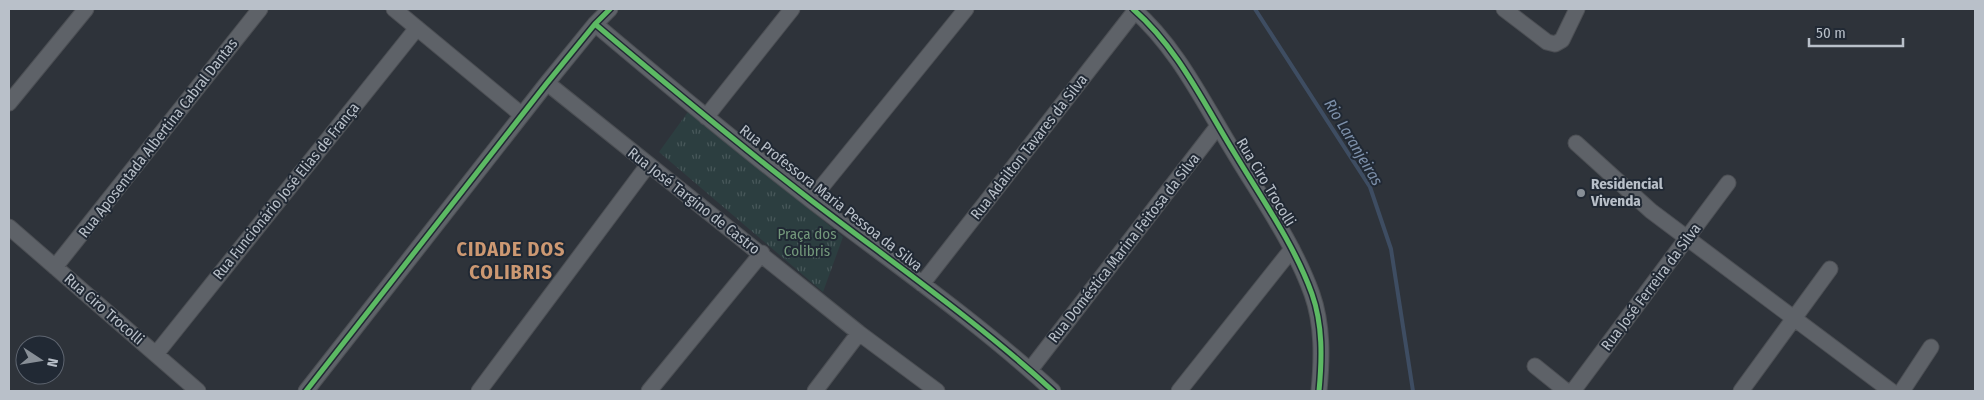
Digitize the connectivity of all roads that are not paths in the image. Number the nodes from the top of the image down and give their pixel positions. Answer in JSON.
{"nodes":[{"id":1,"x":86,"y":9,"type":"edge"},
{"id":2,"x":260,"y":9,"type":"edge"},
{"id":3,"x":394,"y":9,"type":"edge"},
{"id":4,"x":610,"y":9,"type":"edge"},
{"id":5,"x":792,"y":9,"type":"edge"},
{"id":6,"x":966,"y":9,"type":"edge"},
{"id":7,"x":1504,"y":9,"type":"edge"},
{"id":8,"x":1577,"y":9,"type":"edge"},
{"id":9,"x":1134,"y":10,"type":"edge"},
{"id":10,"x":595,"y":24,"type":"junction"},
{"id":11,"x":417,"y":28,"type":"junction"},
{"id":12,"x":547,"y":83,"type":"junction"},
{"id":13,"x":9,"y":103,"type":"edge"},
{"id":14,"x":522,"y":115,"type":"junction"},
{"id":15,"x":706,"y":117,"type":"junction"},
{"id":16,"x":1218,"y":126,"type":"junction"},
{"id":17,"x":1576,"y":143,"type":"dead end"},
{"id":18,"x":648,"y":165,"type":"junction"},
{"id":19,"x":1728,"y":183,"type":"dead end"},
{"id":20,"x":811,"y":200,"type":"junction"},
{"id":21,"x":9,"y":227,"type":"edge"},
{"id":22,"x":1688,"y":238,"type":"junction"},
{"id":23,"x":1292,"y":249,"type":"junction"},
{"id":24,"x":762,"y":253,"type":"junction"},
{"id":25,"x":55,"y":266,"type":"junction"},
{"id":26,"x":1830,"y":269,"type":"dead end"},
{"id":27,"x":922,"y":284,"type":"junction"},
{"id":28,"x":1795,"y":318,"type":"junction"},
{"id":29,"x":860,"y":333,"type":"junction"},
{"id":30,"x":1931,"y":347,"type":"dead end"},
{"id":31,"x":156,"y":354,"type":"junction"},
{"id":32,"x":1535,"y":366,"type":"dead end"},
{"id":33,"x":1030,"y":370,"type":"junction"},
{"id":34,"x":198,"y":391,"type":"edge"},
{"id":35,"x":306,"y":391,"type":"edge"},
{"id":36,"x":479,"y":391,"type":"edge"},
{"id":37,"x":649,"y":391,"type":"edge"},
{"id":38,"x":815,"y":391,"type":"edge"},
{"id":39,"x":937,"y":391,"type":"edge"},
{"id":40,"x":1053,"y":391,"type":"edge"},
{"id":41,"x":1179,"y":391,"type":"edge"},
{"id":42,"x":1319,"y":391,"type":"edge"},
{"id":43,"x":1566,"y":391,"type":"edge"},
{"id":44,"x":1573,"y":391,"type":"edge"},
{"id":45,"x":1741,"y":391,"type":"edge"},
{"id":46,"x":1891,"y":391,"type":"edge"},
{"id":47,"x":1902,"y":391,"type":"edge"}],
"edges":[{"from":1,"to":13,"type":"street"},
{"from":2,"to":25,"type":"street","name":"Rua Aposentada Albertina Cabral Dantas"},
{"from":3,"to":11,"type":"street"},
{"from":4,"to":10,"type":"street"},
{"from":5,"to":15,"type":"street"},
{"from":6,"to":20,"type":"street"},
{"from":7,"to":8,"type":"street"},
{"from":9,"to":16,"type":"street","name":"Rua Ciro Trocolli"},
{"from":9,"to":27,"type":"street","name":"Rua Adailton Tavares da Silva"},
{"from":10,"to":12,"type":"street"},
{"from":10,"to":15,"type":"street","name":"Rua Professora Maria Pessoa da Silva"},
{"from":11,"to":14,"type":"street"},
{"from":11,"to":31,"type":"street","name":"Rua Funcionário José Elias de França"},
{"from":12,"to":14,"type":"street"},
{"from":12,"to":18,"type":"street","name":"Rua José Targino de Castro"},
{"from":14,"to":35,"type":"street"},
{"from":15,"to":20,"type":"street","name":"Rua Professora Maria Pessoa da Silva"},
{"from":16,"to":23,"type":"street","name":"Rua Ciro Trocolli"},
{"from":16,"to":33,"type":"street","name":"Rua Doméstica Marina Feitosa da Silva"},
{"from":17,"to":22,"type":"street"},
{"from":18,"to":24,"type":"street","name":"Rua José Targino de Castro"},
{"from":18,"to":36,"type":"street"},
{"from":19,"to":22,"type":"street","name":"Rua José Ferreira da Silva"},
{"from":20,"to":27,"type":"street","name":"Rua Professora Maria Pessoa da Silva"},
{"from":21,"to":25,"type":"street","name":"Rua Ciro Trocolli"},
{"from":22,"to":28,"type":"street"},
{"from":22,"to":44,"type":"street","name":"Rua José Ferreira da Silva"},
{"from":23,"to":41,"type":"street"},
{"from":23,"to":42,"type":"street","name":"Rua Ciro Trocolli"},
{"from":24,"to":29,"type":"street","name":"Rua José Targino de Castro"},
{"from":24,"to":37,"type":"street"},
{"from":25,"to":31,"type":"street","name":"Rua Ciro Trocolli"},
{"from":26,"to":28,"type":"street"},
{"from":27,"to":33,"type":"street","name":"Rua Professora Maria Pessoa da Silva"},
{"from":28,"to":45,"type":"street"},
{"from":28,"to":46,"type":"street"},
{"from":29,"to":38,"type":"street"},
{"from":29,"to":39,"type":"street","name":"Rua José Targino de Castro"},
{"from":30,"to":47,"type":"street"},
{"from":31,"to":34,"type":"street","name":"Rua Ciro Trocolli"},
{"from":32,"to":43,"type":"street"},
{"from":33,"to":40,"type":"street","name":"Rua Professora Maria Pessoa da Silva"}]}
